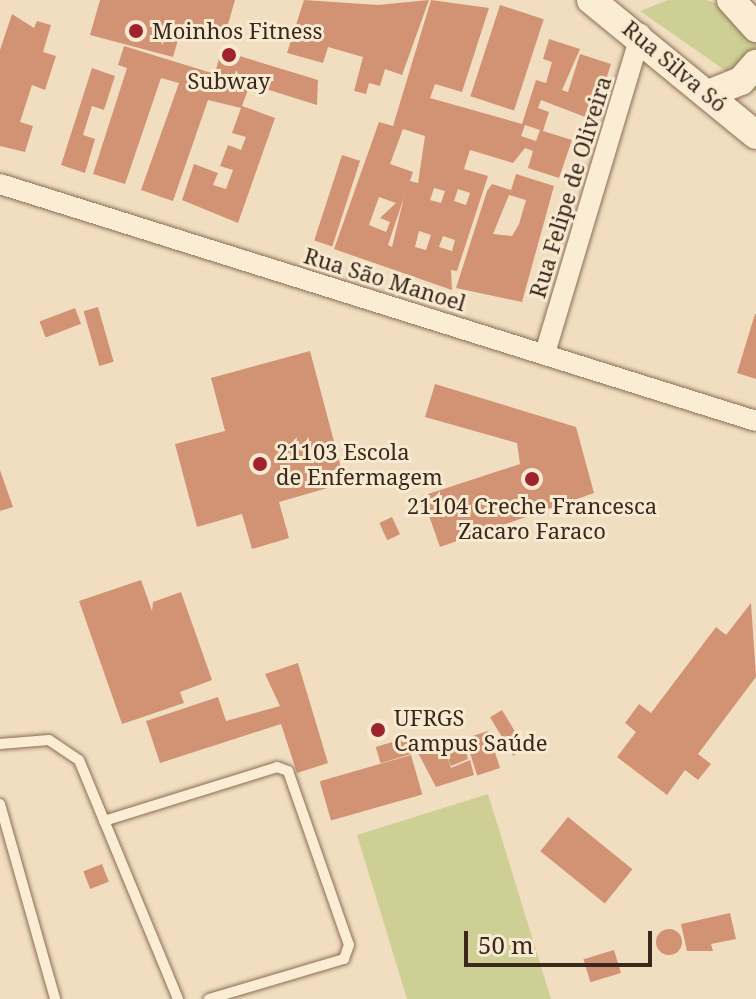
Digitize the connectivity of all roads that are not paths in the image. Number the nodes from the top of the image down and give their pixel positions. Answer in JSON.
{"nodes":[{"id":1,"x":591,"y":0,"type":"edge"},
{"id":2,"x":731,"y":0,"type":"edge"},
{"id":3,"x":756,"y":28,"type":"edge"},
{"id":4,"x":641,"y":34,"type":"junction"},
{"id":5,"x":756,"y":64,"type":"edge"},
{"id":6,"x":711,"y":93,"type":"junction"},
{"id":7,"x":756,"y":135,"type":"edge"},
{"id":8,"x":0,"y":184,"type":"edge"},
{"id":9,"x":545,"y":353,"type":"junction"},
{"id":10,"x":756,"y":421,"type":"edge"},
{"id":11,"x":0,"y":744,"type":"edge"},
{"id":12,"x":0,"y":804,"type":"edge"},
{"id":13,"x":104,"y":821,"type":"junction"},
{"id":14,"x":55,"y":999,"type":"edge"},
{"id":15,"x":178,"y":999,"type":"edge"},
{"id":16,"x":209,"y":999,"type":"edge"}],
"edges":[{"from":1,"to":4,"type":"main road","name":"Rua Silva Só"},
{"from":2,"to":3,"type":"main road"},
{"from":4,"to":6,"type":"main road","name":"Rua Silva Só"},
{"from":4,"to":9,"type":"street","name":"Rua Felipe de Oliveira"},
{"from":5,"to":6,"type":"main road"},
{"from":6,"to":7,"type":"main road","name":"Rua Silva Só"},
{"from":8,"to":9,"type":"street","name":"Rua São Manoel"},
{"from":9,"to":10,"type":"street","name":"Rua São Manoel"},
{"from":11,"to":13,"type":"lane"},
{"from":12,"to":14,"type":"lane"},
{"from":13,"to":15,"type":"lane"},
{"from":13,"to":16,"type":"lane"}]}
